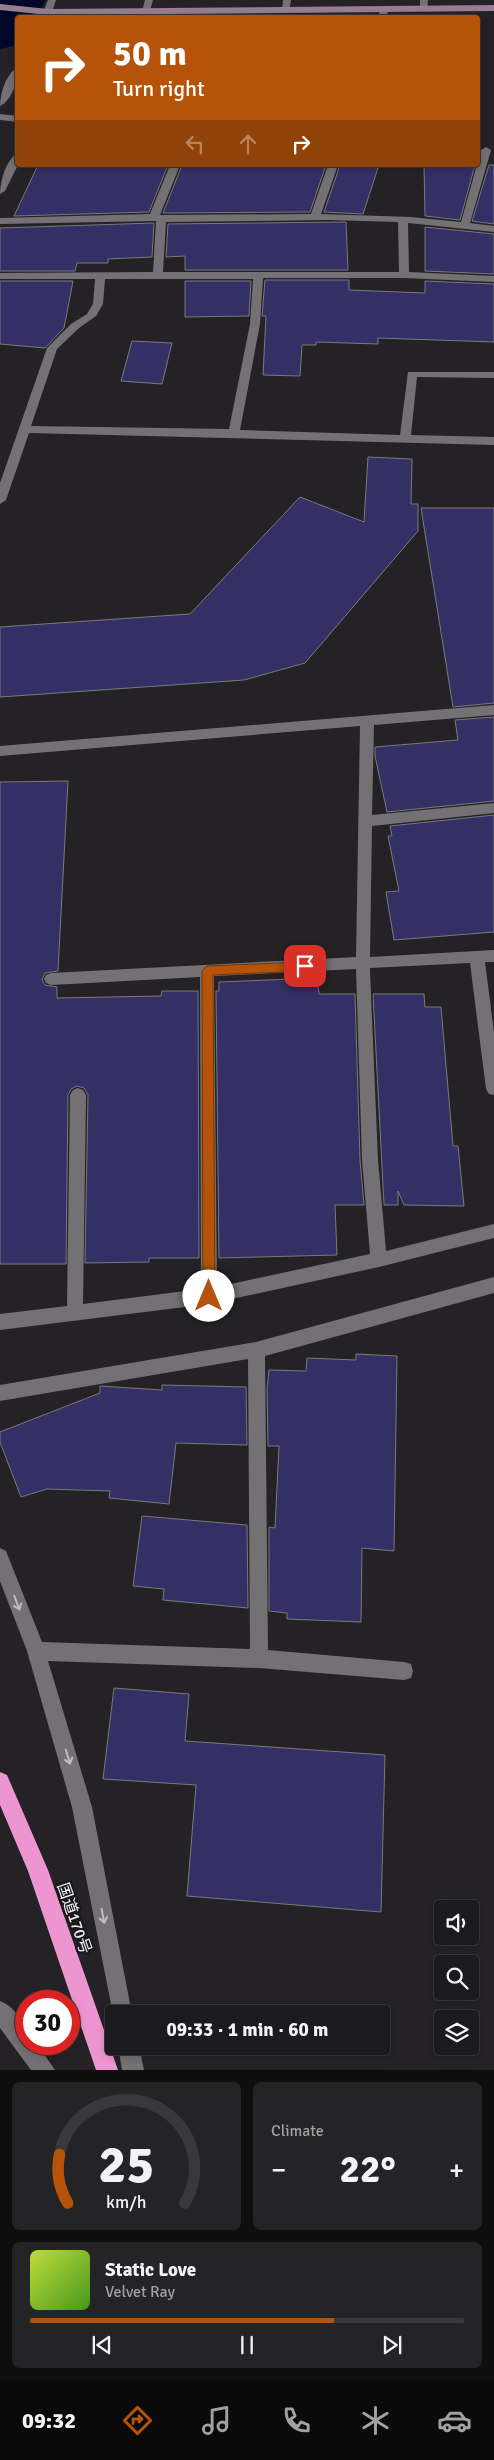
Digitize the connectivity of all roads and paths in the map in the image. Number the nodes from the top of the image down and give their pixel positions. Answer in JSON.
{"nodes":[{"id":1,"x":52,"y":0,"type":"edge"},
{"id":2,"x":149,"y":0,"type":"edge"},
{"id":3,"x":287,"y":0,"type":"edge"},
{"id":4,"x":424,"y":4,"type":"edge"},
{"id":5,"x":0,"y":7,"type":"edge"},
{"id":6,"x":494,"y":8,"type":"edge"},
{"id":7,"x":286,"y":10,"type":"junction"},
{"id":8,"x":146,"y":11,"type":"junction"},
{"id":9,"x":44,"y":13,"type":"edge"},
{"id":10,"x":383,"y":13,"type":"edge"},
{"id":11,"x":94,"y":14,"type":"edge"},
{"id":12,"x":236,"y":14,"type":"edge"},
{"id":13,"x":15,"y":76,"type":"edge"},
{"id":14,"x":0,"y":103,"type":"edge"},
{"id":15,"x":0,"y":117,"type":"edge"},
{"id":16,"x":15,"y":119,"type":"edge"},
{"id":17,"x":486,"y":150,"type":"dead end"},
{"id":18,"x":15,"y":162,"type":"edge"},
{"id":19,"x":174,"y":167,"type":"edge"},
{"id":20,"x":331,"y":167,"type":"edge"},
{"id":21,"x":0,"y":191,"type":"edge"},
{"id":22,"x":315,"y":217,"type":"junction"},
{"id":23,"x":158,"y":218,"type":"junction"},
{"id":24,"x":0,"y":221,"type":"edge"},
{"id":25,"x":404,"y":221,"type":"junction"},
{"id":26,"x":465,"y":224,"type":"junction"},
{"id":27,"x":494,"y":229,"type":"edge"},
{"id":28,"x":158,"y":275,"type":"junction"},
{"id":29,"x":258,"y":275,"type":"junction"},
{"id":30,"x":404,"y":275,"type":"junction"},
{"id":31,"x":0,"y":276,"type":"edge"},
{"id":32,"x":100,"y":276,"type":"junction"},
{"id":33,"x":494,"y":279,"type":"edge"},
{"id":34,"x":494,"y":375,"type":"edge"},
{"id":35,"x":24,"y":429,"type":"junction"},
{"id":36,"x":234,"y":433,"type":"junction"},
{"id":37,"x":405,"y":440,"type":"junction"},
{"id":38,"x":494,"y":442,"type":"edge"},
{"id":39,"x":0,"y":500,"type":"edge"},
{"id":40,"x":494,"y":710,"type":"edge"},
{"id":41,"x":367,"y":721,"type":"junction"},
{"id":42,"x":0,"y":751,"type":"edge"},
{"id":43,"x":494,"y":808,"type":"edge"},
{"id":44,"x":366,"y":821,"type":"junction"},
{"id":45,"x":494,"y":956,"type":"edge"},
{"id":46,"x":477,"y":959,"type":"junction"},
{"id":47,"x":363,"y":964,"type":"junction"},
{"id":48,"x":207,"y":971,"type":"junction"},
{"id":49,"x":51,"y":979,"type":"dead end"},
{"id":50,"x":494,"y":1088,"type":"edge"},
{"id":51,"x":78,"y":1094,"type":"dead end"},
{"id":52,"x":494,"y":1231,"type":"edge"},
{"id":53,"x":379,"y":1260,"type":"junction"},
{"id":54,"x":494,"y":1285,"type":"edge"},
{"id":55,"x":209,"y":1296,"type":"junction"},
{"id":56,"x":75,"y":1312,"type":"junction"},
{"id":57,"x":0,"y":1322,"type":"edge"},
{"id":58,"x":256,"y":1350,"type":"junction"},
{"id":59,"x":0,"y":1393,"type":"edge"},
{"id":60,"x":0,"y":1557,"type":"edge"},
{"id":61,"x":36,"y":1651,"type":"junction"},
{"id":62,"x":258,"y":1659,"type":"junction"},
{"id":63,"x":404,"y":1671,"type":"dead end"},
{"id":64,"x":0,"y":1782,"type":"edge"},
{"id":65,"x":120,"y":2005,"type":"edge"},
{"id":66,"x":0,"y":2011,"type":"edge"},
{"id":67,"x":130,"y":2055,"type":"edge"},
{"id":68,"x":44,"y":2070,"type":"edge"},
{"id":69,"x":107,"y":2070,"type":"edge"},
{"id":70,"x":133,"y":2070,"type":"edge"}],
"edges":[{"from":1,"to":9,"type":"street"},
{"from":2,"to":8,"type":"street"},
{"from":3,"to":7,"type":"street"},
{"from":4,"to":6,"type":"main road"},
{"from":4,"to":10,"type":"main road"},
{"from":5,"to":9,"type":"main road"},
{"from":7,"to":10,"type":"main road"},
{"from":7,"to":12,"type":"main road"},
{"from":8,"to":11,"type":"main road"},
{"from":8,"to":12,"type":"main road"},
{"from":9,"to":11,"type":"main road"},
{"from":13,"to":14,"type":"street"},
{"from":15,"to":16,"type":"street"},
{"from":17,"to":26,"type":"street"},
{"from":18,"to":21,"type":"street"},
{"from":19,"to":23,"type":"street"},
{"from":20,"to":22,"type":"street"},
{"from":22,"to":23,"type":"street"},
{"from":22,"to":25,"type":"street"},
{"from":23,"to":24,"type":"street"},
{"from":23,"to":28,"type":"street"},
{"from":25,"to":26,"type":"street"},
{"from":25,"to":30,"type":"street"},
{"from":26,"to":27,"type":"street"},
{"from":28,"to":29,"type":"street"},
{"from":28,"to":32,"type":"street"},
{"from":29,"to":30,"type":"street"},
{"from":29,"to":36,"type":"street"},
{"from":30,"to":33,"type":"street"},
{"from":31,"to":32,"type":"street"},
{"from":32,"to":35,"type":"street"},
{"from":34,"to":37,"type":"street"},
{"from":35,"to":36,"type":"street"},
{"from":35,"to":39,"type":"street"},
{"from":36,"to":37,"type":"street"},
{"from":37,"to":38,"type":"street"},
{"from":40,"to":41,"type":"street"},
{"from":41,"to":42,"type":"street"},
{"from":41,"to":44,"type":"street"},
{"from":43,"to":44,"type":"street"},
{"from":44,"to":47,"type":"street"},
{"from":45,"to":46,"type":"street"},
{"from":46,"to":47,"type":"street"},
{"from":46,"to":50,"type":"street"},
{"from":47,"to":48,"type":"street"},
{"from":47,"to":53,"type":"street"},
{"from":48,"to":49,"type":"street"},
{"from":48,"to":55,"type":"street"},
{"from":51,"to":56,"type":"street"},
{"from":52,"to":53,"type":"street"},
{"from":53,"to":55,"type":"street"},
{"from":54,"to":58,"type":"street"},
{"from":55,"to":56,"type":"street"},
{"from":56,"to":57,"type":"street"},
{"from":58,"to":59,"type":"street"},
{"from":58,"to":62,"type":"street"},
{"from":60,"to":61,"type":"street","one_way":true},
{"from":61,"to":62,"type":"street"},
{"from":61,"to":65,"type":"street","one_way":true},
{"from":62,"to":63,"type":"street"},
{"from":64,"to":69,"type":"highway","name":"国道170号"},
{"from":66,"to":68,"type":"street"},
{"from":67,"to":70,"type":"street"}]}
